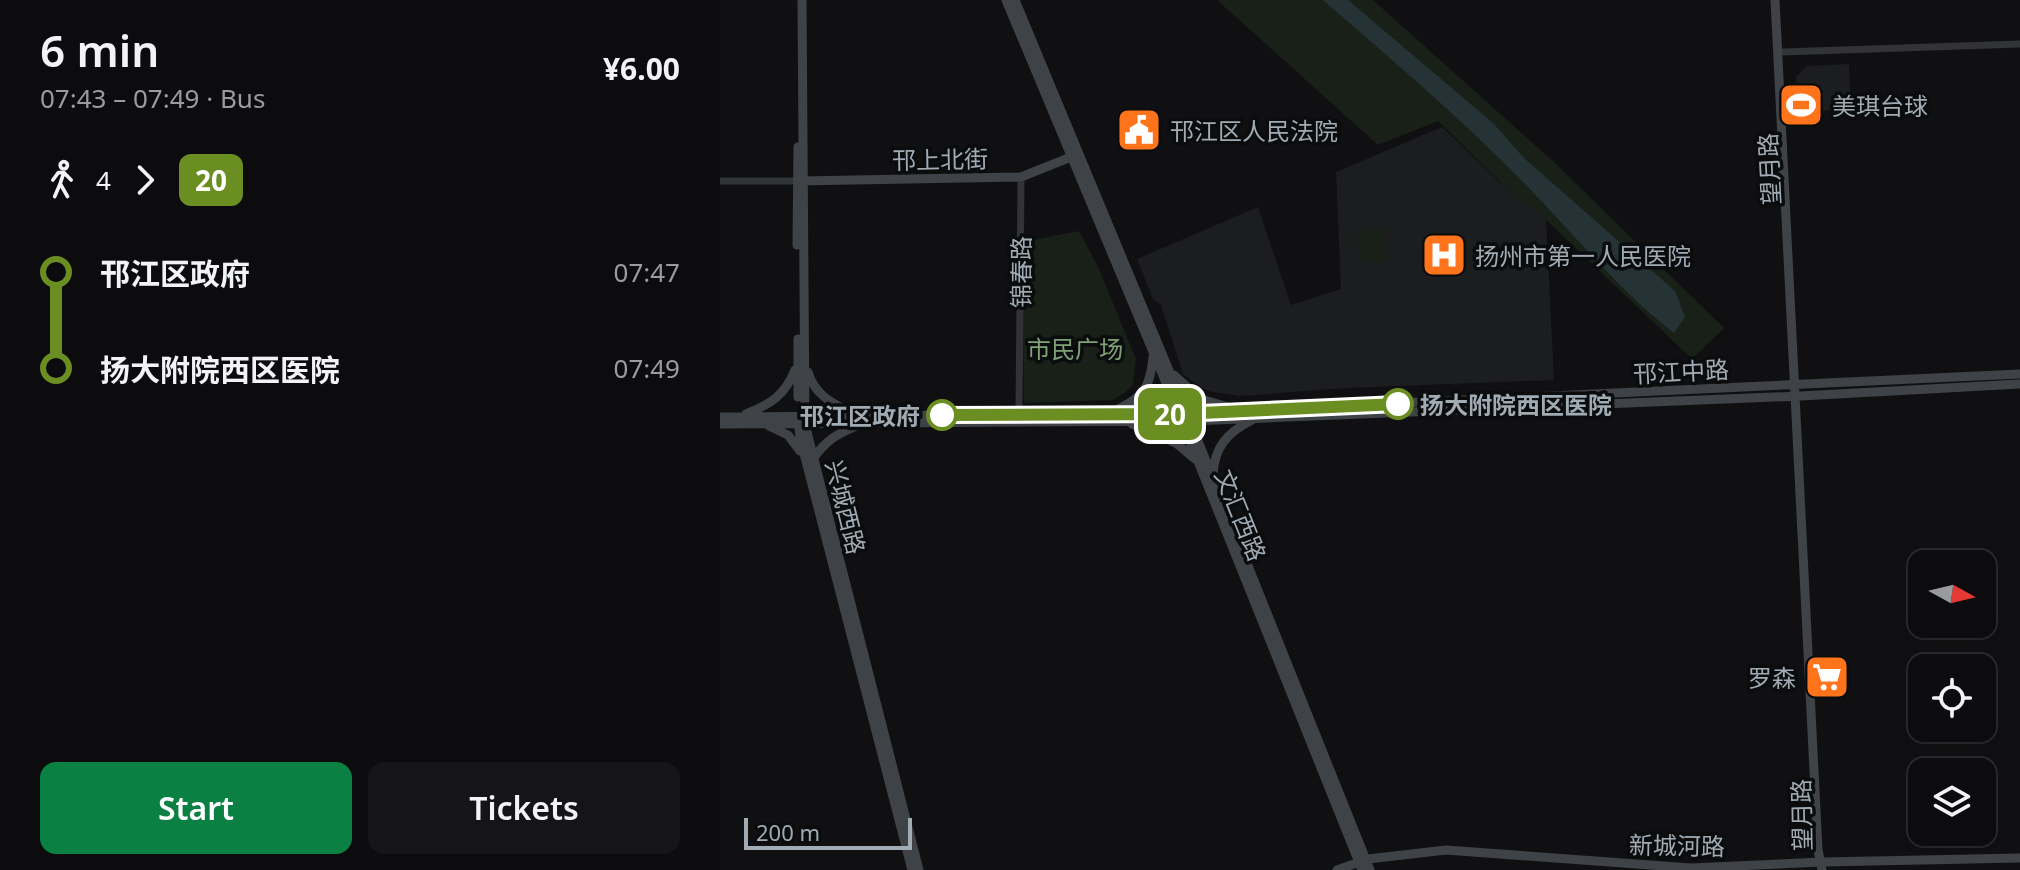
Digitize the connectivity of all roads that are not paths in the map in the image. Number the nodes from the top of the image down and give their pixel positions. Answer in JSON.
{"nodes":[{"id":1,"x":796,"y":0,"type":"edge"},
{"id":2,"x":802,"y":0,"type":"edge"},
{"id":3,"x":1006,"y":0,"type":"edge"},
{"id":4,"x":1015,"y":0,"type":"edge"},
{"id":5,"x":1778,"y":0,"type":"edge"},
{"id":6,"x":2020,"y":44,"type":"edge"},
{"id":7,"x":1783,"y":52,"type":"junction"},
{"id":8,"x":1075,"y":155,"type":"junction"},
{"id":9,"x":1021,"y":177,"type":"junction"},
{"id":10,"x":800,"y":180,"type":"junction"},
{"id":11,"x":720,"y":181,"type":"edge"},
{"id":12,"x":1153,"y":353,"type":"junction"},
{"id":13,"x":801,"y":361,"type":"junction"},
{"id":14,"x":1168,"y":368,"type":"junction"},
{"id":15,"x":2020,"y":374,"type":"edge"},
{"id":16,"x":2020,"y":384,"type":"edge"},
{"id":17,"x":1798,"y":391,"type":"junction"},
{"id":18,"x":1107,"y":414,"type":"junction"},
{"id":19,"x":1253,"y":414,"type":"junction"},
{"id":20,"x":1019,"y":415,"type":"junction"},
{"id":21,"x":720,"y":417,"type":"edge"},
{"id":22,"x":739,"y":417,"type":"junction"},
{"id":23,"x":1184,"y":417,"type":"junction"},
{"id":24,"x":862,"y":419,"type":"junction"},
{"id":25,"x":802,"y":420,"type":"junction"},
{"id":26,"x":1125,"y":422,"type":"junction"},
{"id":27,"x":720,"y":424,"type":"edge"},
{"id":28,"x":766,"y":424,"type":"junction"},
{"id":29,"x":809,"y":459,"type":"junction"},
{"id":30,"x":1198,"y":462,"type":"junction"},
{"id":31,"x":1213,"y":479,"type":"junction"},
{"id":32,"x":2020,"y":858,"type":"edge"},
{"id":33,"x":1365,"y":866,"type":"edge"},
{"id":34,"x":1822,"y":866,"type":"edge"},
{"id":35,"x":1635,"y":867,"type":"edge"},
{"id":36,"x":912,"y":870,"type":"edge"},
{"id":37,"x":919,"y":870,"type":"edge"},
{"id":38,"x":1337,"y":870,"type":"edge"}],
"edges":[{"from":1,"to":10,"type":"main road","name":"兴城西路"},
{"from":2,"to":10,"type":"main road","name":"兴城西路"},
{"from":3,"to":8,"type":"main road","name":"文汇西路"},
{"from":4,"to":8,"type":"main road","name":"文汇西路"},
{"from":5,"to":7,"type":"main road","name":"望月路"},
{"from":5,"to":17,"type":"main road","name":"望月路"},
{"from":6,"to":7,"type":"street"},
{"from":7,"to":17,"type":"main road","name":"望月路"},
{"from":8,"to":9,"type":"main road","name":"邗上北街"},
{"from":8,"to":12,"type":"main road","name":"文汇西路"},
{"from":8,"to":14,"type":"main road","name":"文汇西路"},
{"from":9,"to":10,"type":"main road","name":"邗上北街"},
{"from":9,"to":20,"type":"street","name":"锦春路"},
{"from":10,"to":11,"type":"street"},
{"from":10,"to":13,"type":"main road","name":"兴城西路"},
{"from":12,"to":18,"type":"main road"},
{"from":12,"to":23,"type":"main road","name":"文汇西路"},
{"from":13,"to":22,"type":"main road"},
{"from":13,"to":24,"type":"main road"},
{"from":13,"to":25,"type":"main road","name":"兴城西路"},
{"from":14,"to":19,"type":"main road"},
{"from":14,"to":23,"type":"main road","name":"文汇西路"},
{"from":15,"to":17,"type":"main road","name":"邗江中路"},
{"from":16,"to":17,"type":"main road","name":"邗江中路"},
{"from":17,"to":19,"type":"main road","name":"邗江中路"},
{"from":17,"to":34,"type":"main road","name":"望月路"},
{"from":18,"to":20,"type":"main road","name":"邗江中路"},
{"from":18,"to":23,"type":"main road","name":"邗江中路"},
{"from":19,"to":23,"type":"main road","name":"邗江中路"},
{"from":19,"to":31,"type":"main road"},
{"from":20,"to":24,"type":"main road","name":"邗江中路"},
{"from":21,"to":22,"type":"main road","name":"邗江中路"},
{"from":22,"to":25,"type":"main road","name":"邗江中路"},
{"from":23,"to":26,"type":"main road","name":"邗江中路"},
{"from":23,"to":30,"type":"main road","name":"文汇西路"},
{"from":23,"to":31,"type":"main road","name":"文汇西路"},
{"from":24,"to":25,"type":"main road","name":"邗江中路"},
{"from":24,"to":26,"type":"main road","name":"邗江中路"},
{"from":24,"to":29,"type":"main road"},
{"from":25,"to":28,"type":"main road","name":"邗江中路"},
{"from":25,"to":29,"type":"main road","name":"兴城西路"},
{"from":26,"to":30,"type":"main road"},
{"from":27,"to":28,"type":"main road","name":"邗江中路"},
{"from":28,"to":29,"type":"main road"},
{"from":29,"to":36,"type":"main road","name":"兴城西路"},
{"from":29,"to":37,"type":"main road","name":"兴城西路"},
{"from":30,"to":33,"type":"main road","name":"文汇西路"},
{"from":31,"to":33,"type":"main road","name":"文汇西路"},
{"from":32,"to":34,"type":"main road","name":"新城河路"},
{"from":33,"to":35,"type":"main road","name":"新城河路"},
{"from":33,"to":38,"type":"main road","name":"新城河路"},
{"from":34,"to":35,"type":"main road","name":"新城河路"}]}
